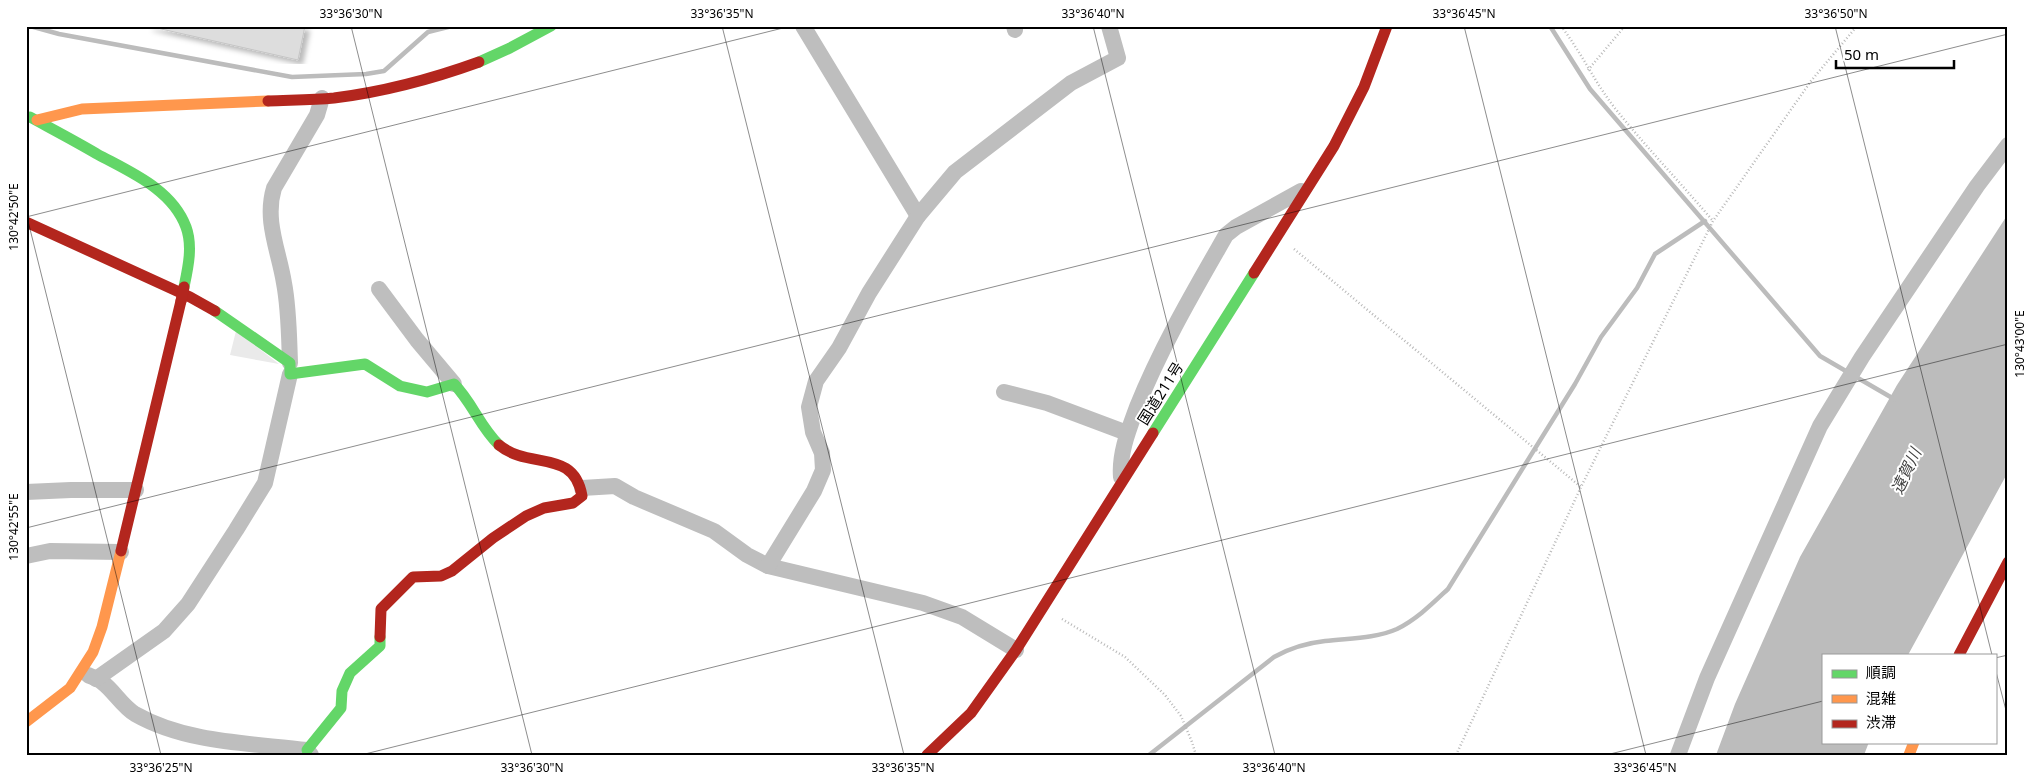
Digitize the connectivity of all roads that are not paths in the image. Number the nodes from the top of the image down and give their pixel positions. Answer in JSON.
{"nodes":[{"id":1,"x":551,"y":26,"type":"edge"},
{"id":2,"x":804,"y":26,"type":"edge"},
{"id":3,"x":1108,"y":26,"type":"edge"},
{"id":4,"x":1387,"y":26,"type":"edge"},
{"id":5,"x":322,"y":98,"type":"junction"},
{"id":6,"x":32,"y":118,"type":"edge"},
{"id":7,"x":2008,"y":145,"type":"edge"},
{"id":8,"x":1307,"y":188,"type":"junction"},
{"id":9,"x":918,"y":216,"type":"junction"},
{"id":10,"x":26,"y":222,"type":"edge"},
{"id":11,"x":379,"y":289,"type":"dead end"},
{"id":12,"x":290,"y":369,"type":"junction"},
{"id":13,"x":454,"y":384,"type":"junction"},
{"id":14,"x":1004,"y":392,"type":"dead end"},
{"id":15,"x":1127,"y":433,"type":"junction"},
{"id":16,"x":1121,"y":484,"type":"junction"},
{"id":17,"x":582,"y":488,"type":"junction"},
{"id":18,"x":136,"y":490,"type":"junction"},
{"id":19,"x":26,"y":492,"type":"edge"},
{"id":20,"x":120,"y":552,"type":"junction"},
{"id":21,"x":26,"y":556,"type":"edge"},
{"id":22,"x":2008,"y":562,"type":"edge"},
{"id":23,"x":768,"y":566,"type":"junction"},
{"id":24,"x":1016,"y":650,"type":"junction"},
{"id":25,"x":1959,"y":654,"type":"edge"},
{"id":26,"x":88,"y":675,"type":"junction"},
{"id":27,"x":26,"y":722,"type":"edge"},
{"id":28,"x":309,"y":752,"type":"edge"},
{"id":29,"x":927,"y":755,"type":"edge"},
{"id":30,"x":1678,"y":755,"type":"edge"}],
"edges":[{"from":1,"to":5,"type":"main road"},
{"from":2,"to":9,"type":"street"},
{"from":3,"to":9,"type":"street"},
{"from":4,"to":8,"type":"main road","name":"国道211号"},
{"from":5,"to":6,"type":"main road"},
{"from":5,"to":12,"type":"street"},
{"from":6,"to":18,"type":"main road","bridge":true},
{"from":7,"to":30,"type":"street"},
{"from":8,"to":15,"type":"street"},
{"from":8,"to":16,"type":"main road","name":"国道211号"},
{"from":9,"to":23,"type":"street"},
{"from":10,"to":12,"type":"main road"},
{"from":11,"to":13,"type":"street"},
{"from":12,"to":13,"type":"main road"},
{"from":12,"to":26,"type":"street"},
{"from":13,"to":17,"type":"main road"},
{"from":14,"to":15,"type":"street"},
{"from":15,"to":16,"type":"street"},
{"from":16,"to":24,"type":"main road","name":"国道211号"},
{"from":17,"to":23,"type":"street"},
{"from":17,"to":28,"type":"main road"},
{"from":18,"to":19,"type":"street"},
{"from":18,"to":20,"type":"main road"},
{"from":20,"to":21,"type":"street"},
{"from":20,"to":26,"type":"main road"},
{"from":22,"to":25,"type":"main road"},
{"from":23,"to":24,"type":"street"},
{"from":24,"to":29,"type":"main road","name":"国道211号"},
{"from":26,"to":27,"type":"main road"},
{"from":26,"to":28,"type":"street"}]}
